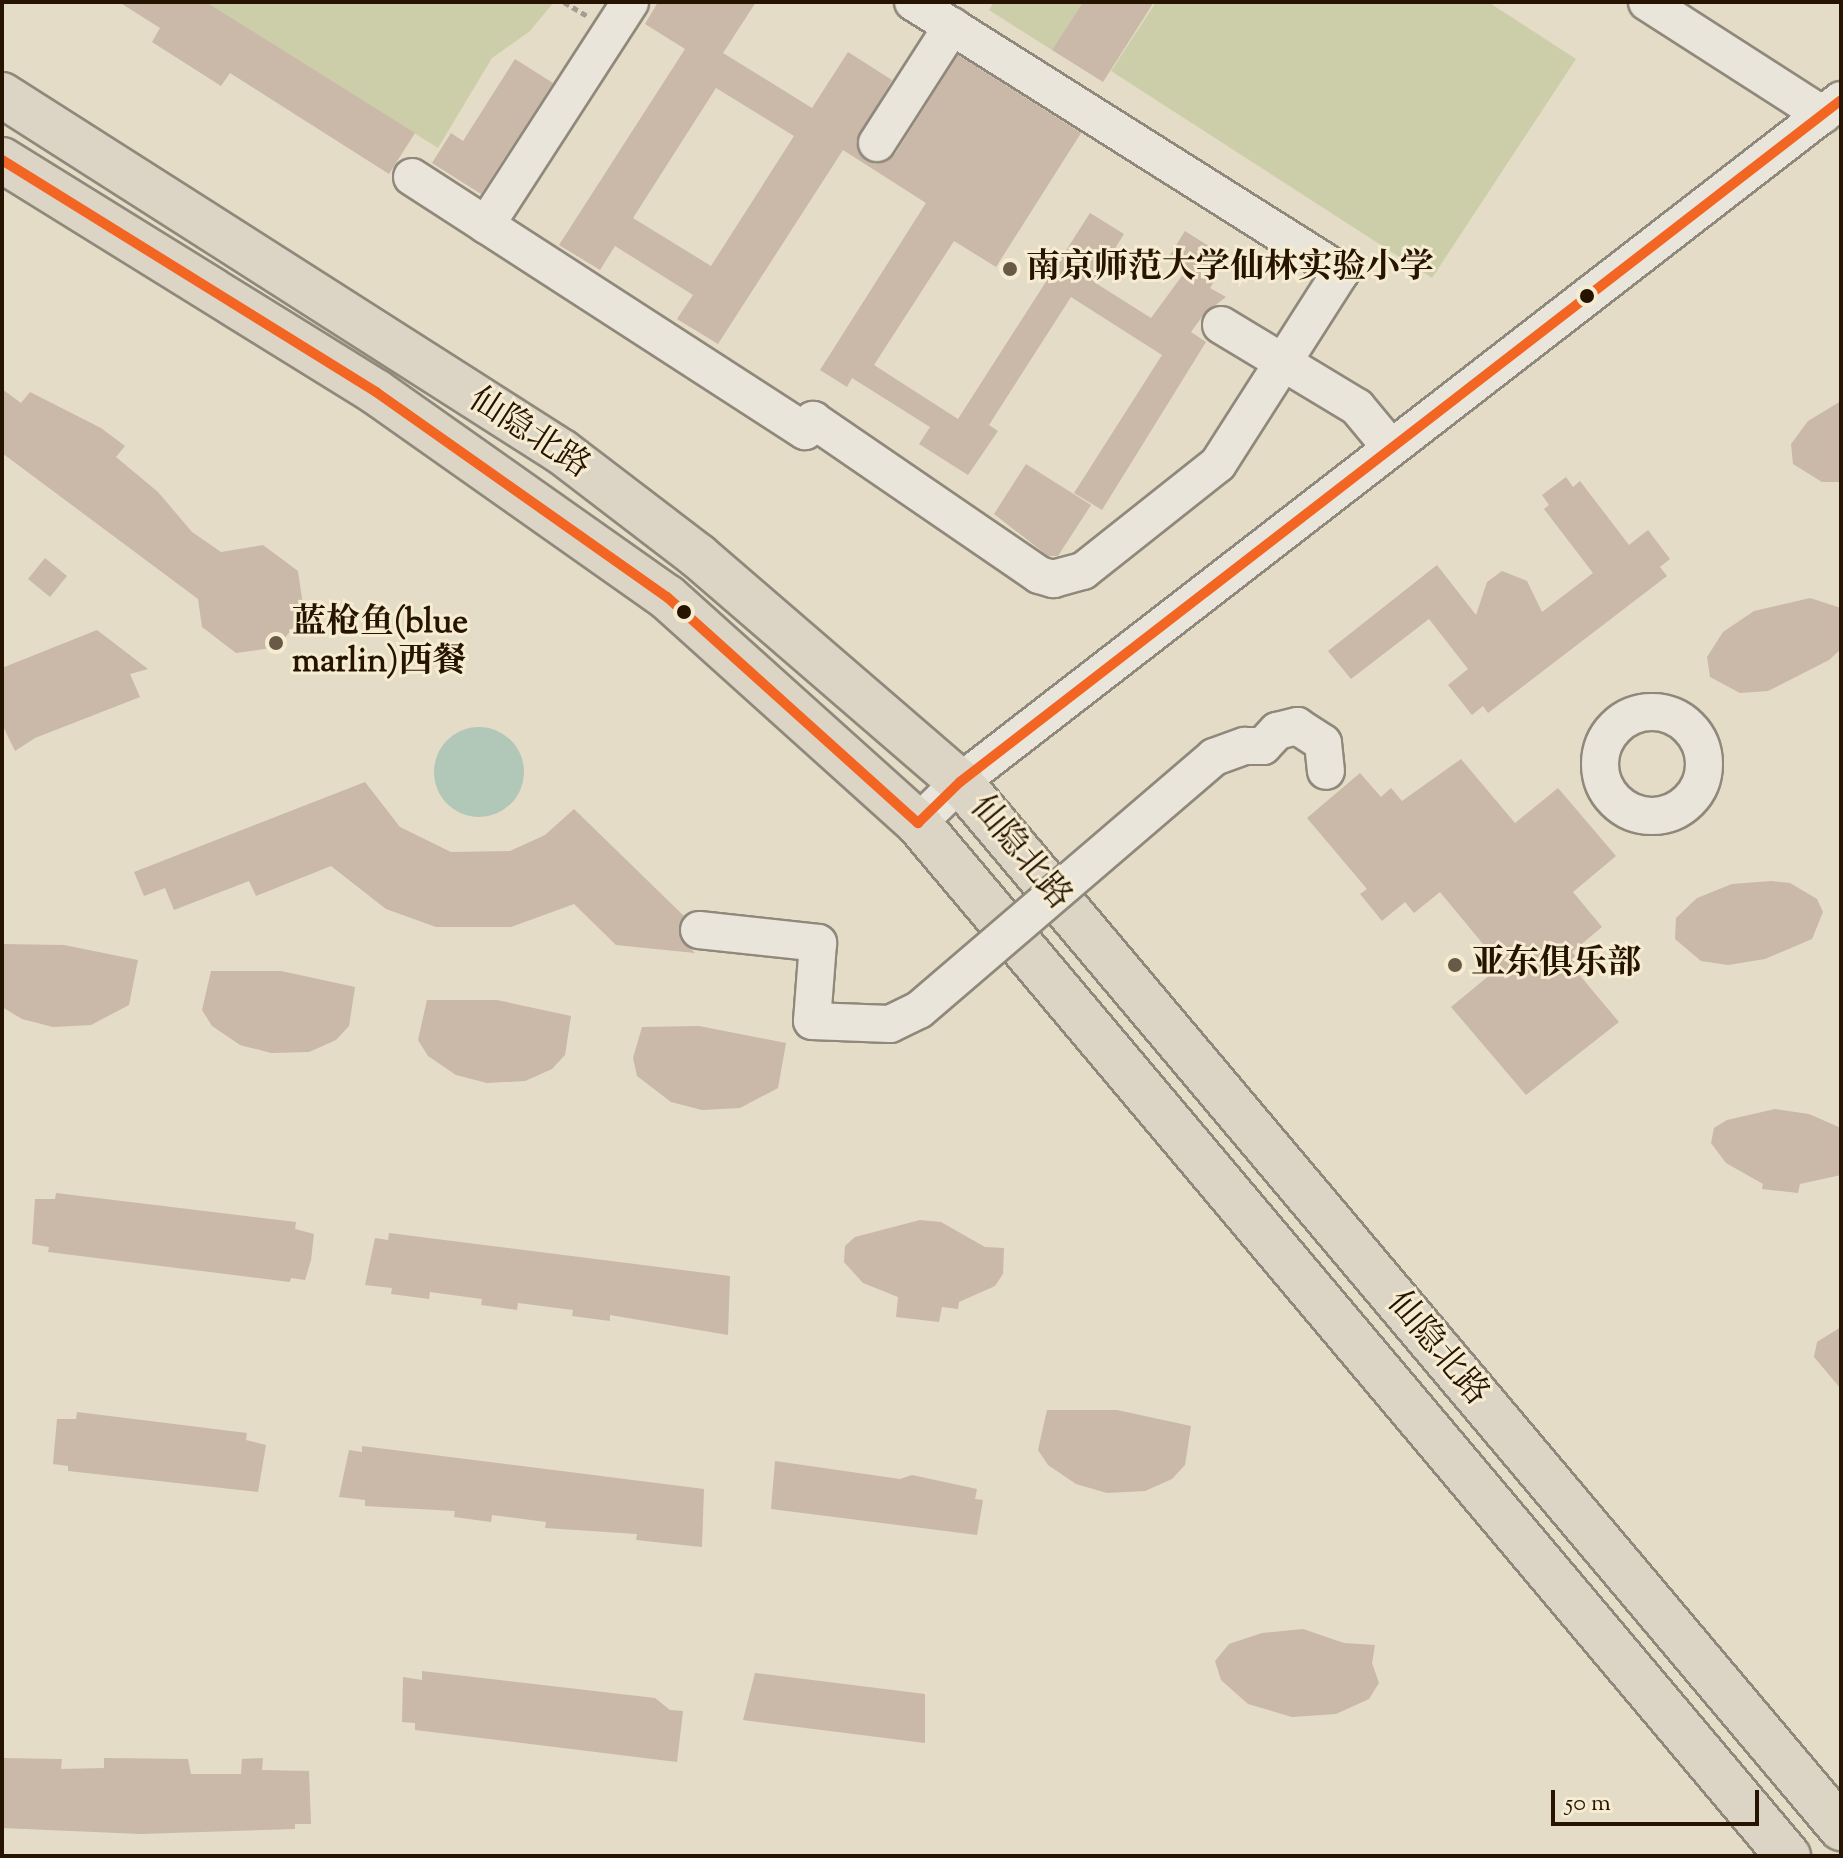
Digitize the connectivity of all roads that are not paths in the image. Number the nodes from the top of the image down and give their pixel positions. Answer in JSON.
{"nodes":[{"id":1,"x":630,"y":2,"type":"edge"},
{"id":2,"x":913,"y":2,"type":"edge"},
{"id":3,"x":1647,"y":2,"type":"edge"},
{"id":4,"x":952,"y":26,"type":"junction"},
{"id":5,"x":2,"y":95,"type":"edge"},
{"id":6,"x":1832,"y":108,"type":"edge"},
{"id":7,"x":877,"y":143,"type":"dead end"},
{"id":8,"x":2,"y":160,"type":"edge"},
{"id":9,"x":412,"y":177,"type":"dead end"},
{"id":10,"x":486,"y":225,"type":"junction"},
{"id":11,"x":1221,"y":325,"type":"dead end"},
{"id":12,"x":1283,"y":362,"type":"junction"},
{"id":13,"x":1391,"y":448,"type":"junction"},
{"id":14,"x":1326,"y":771,"type":"dead end"},
{"id":15,"x":960,"y":782,"type":"junction"},
{"id":16,"x":918,"y":823,"type":"junction"},
{"id":17,"x":699,"y":930,"type":"dead end"},
{"id":18,"x":1841,"y":1828,"type":"edge"},
{"id":19,"x":1788,"y":1856,"type":"edge"}],
"edges":[{"from":1,"to":10,"type":"street"},
{"from":2,"to":4,"type":"street"},
{"from":3,"to":6,"type":"street"},
{"from":4,"to":7,"type":"street"},
{"from":4,"to":12,"type":"street"},
{"from":5,"to":15,"type":"main road","name":"仙隐北路"},
{"from":6,"to":13,"type":"street"},
{"from":8,"to":16,"type":"main road","name":"仙隐北路"},
{"from":9,"to":10,"type":"street"},
{"from":10,"to":12,"type":"street"},
{"from":11,"to":12,"type":"street"},
{"from":12,"to":13,"type":"street"},
{"from":13,"to":15,"type":"street"},
{"from":14,"to":17,"type":"street","bridge":true},
{"from":15,"to":16,"type":"street"},
{"from":15,"to":18,"type":"main road","name":"仙隐北路"},
{"from":16,"to":19,"type":"main road","name":"仙隐北路"}]}
